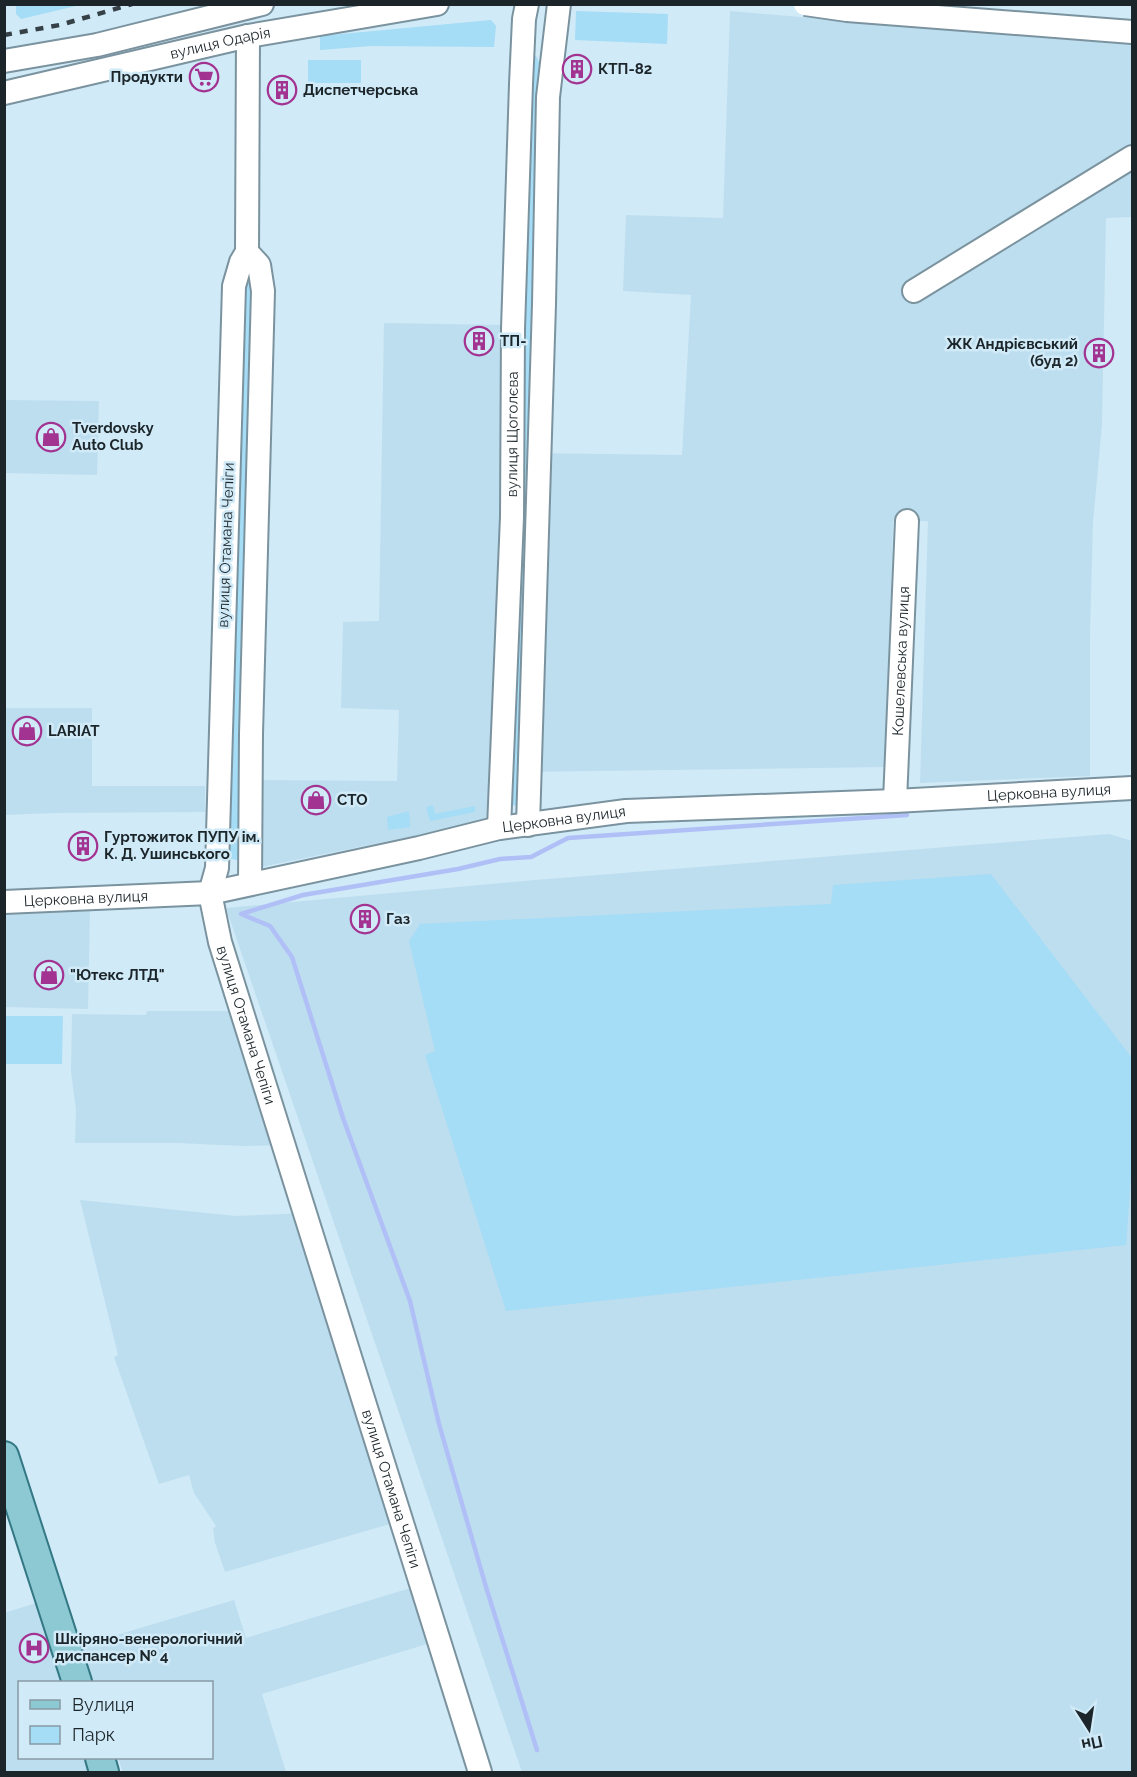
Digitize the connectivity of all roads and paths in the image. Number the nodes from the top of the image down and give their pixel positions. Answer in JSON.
{"nodes":[{"id":1,"x":262,"y":4,"type":"edge"},
{"id":2,"x":438,"y":4,"type":"edge"},
{"id":3,"x":527,"y":4,"type":"edge"},
{"id":4,"x":559,"y":4,"type":"edge"},
{"id":5,"x":805,"y":4,"type":"edge"},
{"id":6,"x":1132,"y":32,"type":"edge"},
{"id":7,"x":248,"y":36,"type":"junction"},
{"id":8,"x":4,"y":61,"type":"edge"},
{"id":9,"x":4,"y":93,"type":"edge"},
{"id":10,"x":1132,"y":158,"type":"edge"},
{"id":11,"x":247,"y":252,"type":"junction"},
{"id":12,"x":914,"y":291,"type":"dead end"},
{"id":13,"x":907,"y":521,"type":"dead end"},
{"id":14,"x":1132,"y":788,"type":"edge"},
{"id":15,"x":895,"y":801,"type":"junction"},
{"id":16,"x":528,"y":825,"type":"junction"},
{"id":17,"x":499,"y":828,"type":"junction"},
{"id":18,"x":250,"y":884,"type":"junction"},
{"id":19,"x":210,"y":893,"type":"junction"},
{"id":20,"x":4,"y":902,"type":"edge"},
{"id":21,"x":4,"y":1456,"type":"edge"},
{"id":22,"x":76,"y":1681,"type":"edge"},
{"id":23,"x":480,"y":1773,"type":"edge"}],
"edges":[{"from":1,"to":8,"type":"street"},
{"from":2,"to":7,"type":"street","name":"вулиця Одарія"},
{"from":3,"to":17,"type":"street","name":"вулиця Щоголєва"},
{"from":4,"to":16,"type":"street","name":"вулиця Щоголєва"},
{"from":5,"to":6,"type":"street","bridge":true},
{"from":7,"to":9,"type":"street","name":"вулиця Одарія"},
{"from":7,"to":11,"type":"street","name":"вулиця Отамана Чепіги"},
{"from":10,"to":12,"type":"street"},
{"from":11,"to":18,"type":"street","name":"вулиця Отамана Чепіги"},
{"from":11,"to":19,"type":"street","name":"вулиця Отамана Чепіги"},
{"from":13,"to":15,"type":"street","name":"Кошелевська вулиця"},
{"from":14,"to":15,"type":"street","name":"Церковна вулиця"},
{"from":15,"to":16,"type":"street","name":"Церковна вулиця"},
{"from":16,"to":17,"type":"street","name":"Церковна вулиця"},
{"from":17,"to":18,"type":"street","name":"Церковна вулиця"},
{"from":18,"to":19,"type":"street","name":"Церковна вулиця"},
{"from":19,"to":20,"type":"street","name":"Церковна вулиця"},
{"from":19,"to":23,"type":"street","name":"вулиця Отамана Чепіги"},
{"from":21,"to":22,"type":"main road"}]}
